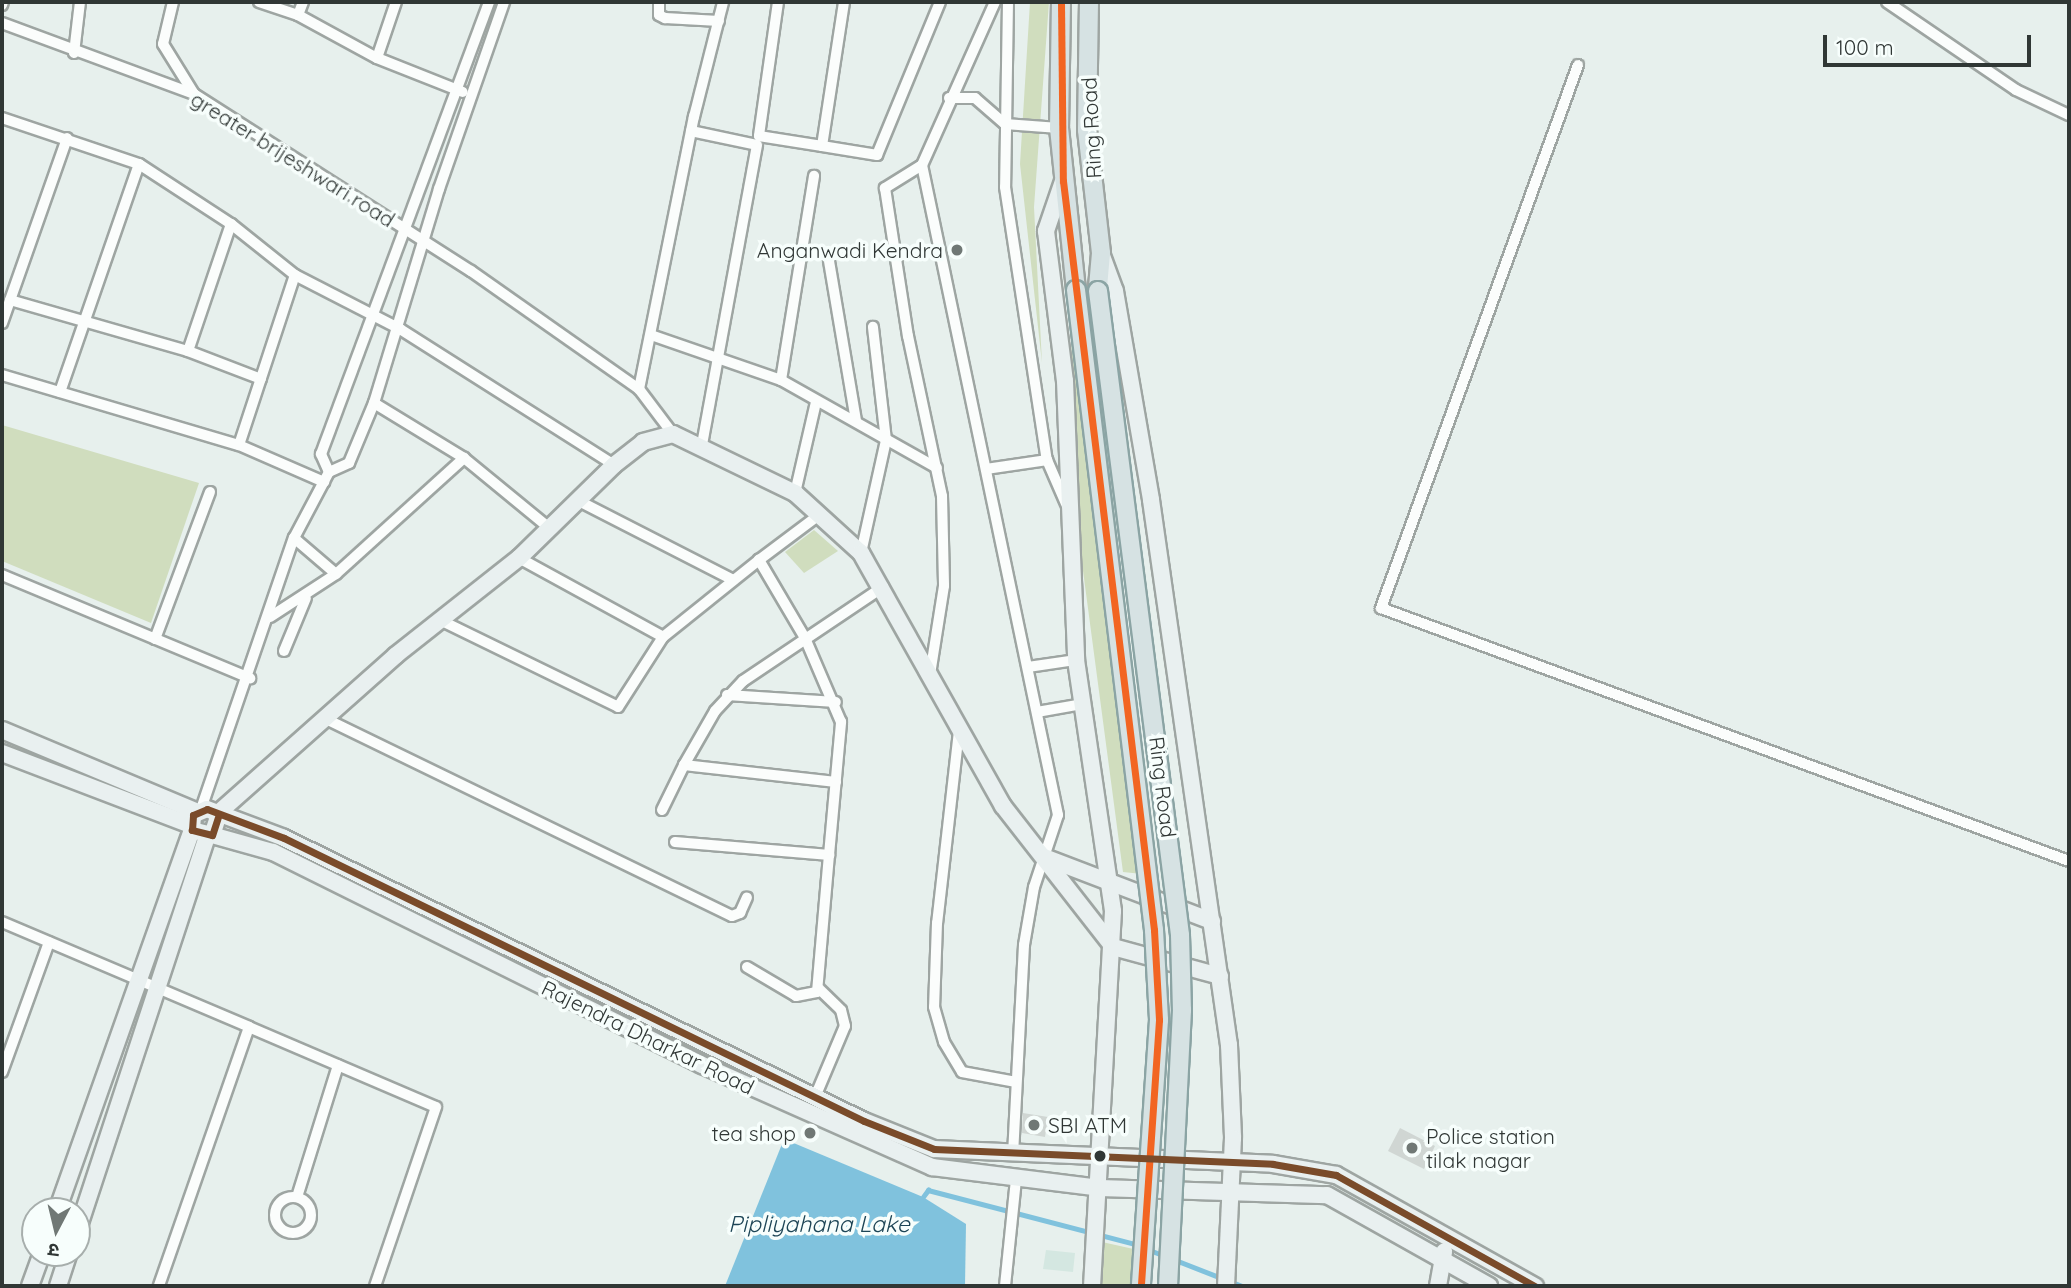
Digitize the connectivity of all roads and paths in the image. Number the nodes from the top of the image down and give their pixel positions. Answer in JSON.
{"nodes":[{"id":1,"x":80,"y":2,"type":"edge"},
{"id":2,"x":173,"y":2,"type":"edge"},
{"id":3,"x":259,"y":2,"type":"edge"},
{"id":4,"x":303,"y":2,"type":"edge"},
{"id":5,"x":396,"y":2,"type":"edge"},
{"id":6,"x":489,"y":2,"type":"edge"},
{"id":7,"x":504,"y":2,"type":"edge"},
{"id":8,"x":659,"y":2,"type":"edge"},
{"id":9,"x":723,"y":2,"type":"edge"},
{"id":10,"x":778,"y":2,"type":"edge"},
{"id":11,"x":844,"y":2,"type":"edge"},
{"id":12,"x":940,"y":2,"type":"edge"},
{"id":13,"x":995,"y":2,"type":"edge"},
{"id":14,"x":1008,"y":2,"type":"edge"},
{"id":15,"x":1061,"y":2,"type":"edge"},
{"id":16,"x":1089,"y":2,"type":"edge"},
{"id":17,"x":1887,"y":2,"type":"edge"},
{"id":18,"x":1909,"y":2,"type":"edge"},
{"id":19,"x":1901,"y":12,"type":"junction"},
{"id":20,"x":298,"y":15,"type":"junction"},
{"id":21,"x":719,"y":21,"type":"junction"},
{"id":22,"x":2,"y":23,"type":"edge"},
{"id":23,"x":74,"y":53,"type":"junction"},
{"id":24,"x":377,"y":58,"type":"junction"},
{"id":25,"x":1577,"y":65,"type":"dead end"},
{"id":26,"x":458,"y":89,"type":"junction"},
{"id":27,"x":194,"y":94,"type":"junction"},
{"id":28,"x":472,"y":96,"type":"junction"},
{"id":29,"x":949,"y":99,"type":"junction"},
{"id":30,"x":2069,"y":115,"type":"edge"},
{"id":31,"x":2,"y":118,"type":"edge"},
{"id":32,"x":1005,"y":124,"type":"junction"},
{"id":33,"x":1059,"y":128,"type":"junction"},
{"id":34,"x":691,"y":131,"type":"junction"},
{"id":35,"x":67,"y":138,"type":"junction"},
{"id":36,"x":822,"y":146,"type":"junction"},
{"id":37,"x":139,"y":164,"type":"junction"},
{"id":38,"x":922,"y":165,"type":"junction"},
{"id":39,"x":814,"y":176,"type":"dead end"},
{"id":40,"x":423,"y":181,"type":"junction"},
{"id":41,"x":1063,"y":181,"type":"junction"},
{"id":42,"x":439,"y":190,"type":"junction"},
{"id":43,"x":231,"y":224,"type":"junction"},
{"id":44,"x":404,"y":230,"type":"junction"},
{"id":45,"x":424,"y":242,"type":"junction"},
{"id":46,"x":1101,"y":253,"type":"junction"},
{"id":47,"x":829,"y":261,"type":"dead end"},
{"id":48,"x":295,"y":275,"type":"junction"},
{"id":49,"x":10,"y":300,"type":"junction"},
{"id":50,"x":373,"y":317,"type":"junction"},
{"id":51,"x":84,"y":322,"type":"junction"},
{"id":52,"x":2,"y":323,"type":"edge"},
{"id":53,"x":873,"y":327,"type":"dead end"},
{"id":54,"x":400,"y":329,"type":"junction"},
{"id":55,"x":651,"y":335,"type":"junction"},
{"id":56,"x":188,"y":351,"type":"junction"},
{"id":57,"x":718,"y":357,"type":"junction"},
{"id":58,"x":2,"y":375,"type":"edge"},
{"id":59,"x":261,"y":379,"type":"junction"},
{"id":60,"x":781,"y":380,"type":"junction"},
{"id":61,"x":639,"y":389,"type":"junction"},
{"id":62,"x":60,"y":392,"type":"junction"},
{"id":63,"x":816,"y":402,"type":"junction"},
{"id":64,"x":374,"y":403,"type":"junction"},
{"id":65,"x":856,"y":420,"type":"junction"},
{"id":66,"x":673,"y":434,"type":"junction"},
{"id":67,"x":886,"y":440,"type":"junction"},
{"id":68,"x":702,"y":444,"type":"junction"},
{"id":69,"x":239,"y":445,"type":"junction"},
{"id":70,"x":464,"y":458,"type":"junction"},
{"id":71,"x":1047,"y":460,"type":"junction"},
{"id":72,"x":614,"y":465,"type":"junction"},
{"id":73,"x":937,"y":468,"type":"junction"},
{"id":74,"x":986,"y":469,"type":"junction"},
{"id":75,"x":326,"y":477,"type":"junction"},
{"id":76,"x":209,"y":492,"type":"dead end"},
{"id":77,"x":795,"y":493,"type":"junction"},
{"id":78,"x":577,"y":500,"type":"junction"},
{"id":79,"x":1067,"y":506,"type":"junction"},
{"id":80,"x":819,"y":515,"type":"junction"},
{"id":81,"x":548,"y":527,"type":"junction"},
{"id":82,"x":294,"y":538,"type":"junction"},
{"id":83,"x":861,"y":554,"type":"junction"},
{"id":84,"x":519,"y":558,"type":"junction"},
{"id":85,"x":759,"y":560,"type":"junction"},
{"id":86,"x":337,"y":574,"type":"junction"},
{"id":87,"x":2,"y":575,"type":"edge"},
{"id":88,"x":733,"y":580,"type":"junction"},
{"id":89,"x":883,"y":587,"type":"junction"},
{"id":90,"x":306,"y":598,"type":"junction"},
{"id":91,"x":270,"y":617,"type":"junction"},
{"id":92,"x":440,"y":620,"type":"junction"},
{"id":93,"x":663,"y":637,"type":"junction"},
{"id":94,"x":806,"y":638,"type":"junction"},
{"id":95,"x":155,"y":639,"type":"junction"},
{"id":96,"x":284,"y":651,"type":"dead end"},
{"id":97,"x":1076,"y":660,"type":"junction"},
{"id":98,"x":1028,"y":667,"type":"junction"},
{"id":99,"x":930,"y":674,"type":"junction"},
{"id":100,"x":250,"y":678,"type":"junction"},
{"id":101,"x":727,"y":695,"type":"junction"},
{"id":102,"x":836,"y":702,"type":"junction"},
{"id":103,"x":1083,"y":704,"type":"junction"},
{"id":104,"x":1037,"y":712,"type":"junction"},
{"id":105,"x":326,"y":719,"type":"junction"},
{"id":106,"x":2,"y":730,"type":"edge"},
{"id":107,"x":959,"y":731,"type":"junction"},
{"id":108,"x":2,"y":753,"type":"edge"},
{"id":109,"x":684,"y":765,"type":"junction"},
{"id":110,"x":836,"y":782,"type":"junction"},
{"id":111,"x":663,"y":810,"type":"dead end"},
{"id":112,"x":204,"y":822,"type":"junction"},
{"id":113,"x":675,"y":842,"type":"dead end"},
{"id":114,"x":829,"y":855,"type":"junction"},
{"id":115,"x":1044,"y":857,"type":"junction"},
{"id":116,"x":2069,"y":861,"type":"edge"},
{"id":117,"x":1111,"y":884,"type":"junction"},
{"id":118,"x":747,"y":897,"type":"dead end"},
{"id":119,"x":1212,"y":921,"type":"junction"},
{"id":120,"x":2,"y":922,"type":"edge"},
{"id":121,"x":49,"y":942,"type":"junction"},
{"id":122,"x":1113,"y":947,"type":"junction"},
{"id":123,"x":747,"y":967,"type":"dead end"},
{"id":124,"x":1220,"y":976,"type":"junction"},
{"id":125,"x":141,"y":979,"type":"junction"},
{"id":126,"x":161,"y":987,"type":"junction"},
{"id":127,"x":819,"y":989,"type":"junction"},
{"id":128,"x":249,"y":1027,"type":"junction"},
{"id":129,"x":338,"y":1065,"type":"junction"},
{"id":130,"x":2,"y":1072,"type":"edge"},
{"id":131,"x":1016,"y":1082,"type":"junction"},
{"id":132,"x":815,"y":1097,"type":"junction"},
{"id":133,"x":1013,"y":1156,"type":"junction"},
{"id":134,"x":1102,"y":1160,"type":"junction"},
{"id":135,"x":1232,"y":1165,"type":"junction"},
{"id":136,"x":1016,"y":1180,"type":"junction"},
{"id":137,"x":1100,"y":1188,"type":"junction"},
{"id":138,"x":1231,"y":1193,"type":"junction"},
{"id":139,"x":62,"y":1197,"type":"edge"},
{"id":140,"x":89,"y":1197,"type":"edge"},
{"id":141,"x":296,"y":1197,"type":"dead end"},
{"id":142,"x":1453,"y":1238,"type":"junction"},
{"id":143,"x":1440,"y":1258,"type":"junction"},
{"id":144,"x":37,"y":1267,"type":"edge"},
{"id":145,"x":64,"y":1267,"type":"edge"},
{"id":146,"x":1227,"y":1278,"type":"edge"},
{"id":147,"x":30,"y":1286,"type":"edge"},
{"id":148,"x":58,"y":1286,"type":"edge"},
{"id":149,"x":159,"y":1286,"type":"edge"},
{"id":150,"x":374,"y":1286,"type":"edge"},
{"id":151,"x":1006,"y":1286,"type":"edge"},
{"id":152,"x":1092,"y":1286,"type":"edge"},
{"id":153,"x":1142,"y":1286,"type":"edge"},
{"id":154,"x":1168,"y":1286,"type":"edge"},
{"id":155,"x":1438,"y":1286,"type":"edge"},
{"id":156,"x":1489,"y":1286,"type":"edge"},
{"id":157,"x":1535,"y":1286,"type":"edge"}],
"edges":[{"from":1,"to":23,"type":"street"},
{"from":2,"to":27,"type":"street"},
{"from":3,"to":20,"type":"street"},
{"from":4,"to":20,"type":"street"},
{"from":5,"to":24,"type":"street"},
{"from":6,"to":26,"type":"street"},
{"from":7,"to":28,"type":"street"},
{"from":8,"to":21,"type":"street"},
{"from":9,"to":21,"type":"street"},
{"from":10,"to":36,"type":"street"},
{"from":11,"to":36,"type":"street"},
{"from":12,"to":36,"type":"street"},
{"from":13,"to":29,"type":"street"},
{"from":14,"to":32,"type":"street"},
{"from":15,"to":33,"type":"main road","name":"Ring Road"},
{"from":16,"to":46,"type":"main road","name":"Ring Road"},
{"from":17,"to":19,"type":"street"},
{"from":18,"to":19,"type":"street"},
{"from":19,"to":30,"type":"street"},
{"from":20,"to":24,"type":"street"},
{"from":21,"to":34,"type":"street"},
{"from":22,"to":23,"type":"street","name":"greater brijeshwari road"},
{"from":23,"to":27,"type":"street","name":"greater brijeshwari road"},
{"from":24,"to":26,"type":"street"},
{"from":25,"to":116,"type":"street"},
{"from":26,"to":28,"type":"street"},
{"from":26,"to":40,"type":"street"},
{"from":27,"to":44,"type":"street","name":"greater brijeshwari road"},
{"from":28,"to":42,"type":"street"},
{"from":29,"to":32,"type":"street"},
{"from":29,"to":38,"type":"street"},
{"from":31,"to":35,"type":"street"},
{"from":32,"to":33,"type":"street"},
{"from":32,"to":71,"type":"street"},
{"from":33,"to":41,"type":"main road","name":"Ring Road"},
{"from":34,"to":55,"type":"street"},
{"from":34,"to":57,"type":"street"},
{"from":35,"to":37,"type":"street"},
{"from":35,"to":49,"type":"street"},
{"from":37,"to":43,"type":"street"},
{"from":37,"to":51,"type":"street"},
{"from":38,"to":73,"type":"street"},
{"from":38,"to":74,"type":"street"},
{"from":39,"to":60,"type":"street"},
{"from":40,"to":42,"type":"street"},
{"from":40,"to":44,"type":"street"},
{"from":41,"to":79,"type":"street"},
{"from":41,"to":153,"type":"main road","name":"Ring Road","bridge":true},
{"from":42,"to":45,"type":"street"},
{"from":43,"to":48,"type":"street"},
{"from":43,"to":56,"type":"street"},
{"from":44,"to":45,"type":"street","name":"greater brijeshwari road"},
{"from":44,"to":50,"type":"street"},
{"from":45,"to":54,"type":"street"},
{"from":45,"to":61,"type":"street","name":"greater brijeshwari road"},
{"from":46,"to":119,"type":"street"},
{"from":46,"to":154,"type":"main road","name":"Ring Road","bridge":true},
{"from":47,"to":65,"type":"street"},
{"from":48,"to":50,"type":"street"},
{"from":48,"to":59,"type":"street"},
{"from":49,"to":51,"type":"street"},
{"from":49,"to":52,"type":"street"},
{"from":50,"to":54,"type":"street"},
{"from":50,"to":75,"type":"street"},
{"from":51,"to":56,"type":"street"},
{"from":51,"to":62,"type":"street"},
{"from":53,"to":67,"type":"street"},
{"from":54,"to":64,"type":"street"},
{"from":54,"to":72,"type":"street"},
{"from":55,"to":57,"type":"street"},
{"from":55,"to":61,"type":"street"},
{"from":56,"to":59,"type":"street"},
{"from":57,"to":60,"type":"street"},
{"from":57,"to":68,"type":"street"},
{"from":58,"to":62,"type":"street"},
{"from":59,"to":69,"type":"street"},
{"from":60,"to":63,"type":"street"},
{"from":61,"to":66,"type":"street","name":"greater brijeshwari road"},
{"from":62,"to":69,"type":"street"},
{"from":63,"to":65,"type":"street"},
{"from":63,"to":77,"type":"street"},
{"from":64,"to":70,"type":"street"},
{"from":64,"to":75,"type":"street"},
{"from":65,"to":67,"type":"street"},
{"from":66,"to":68,"type":"street"},
{"from":66,"to":72,"type":"street"},
{"from":67,"to":73,"type":"street"},
{"from":67,"to":83,"type":"street"},
{"from":68,"to":77,"type":"street"},
{"from":69,"to":75,"type":"street"},
{"from":70,"to":81,"type":"street"},
{"from":70,"to":86,"type":"street"},
{"from":71,"to":74,"type":"street"},
{"from":71,"to":79,"type":"street"},
{"from":72,"to":78,"type":"street"},
{"from":73,"to":99,"type":"street"},
{"from":74,"to":98,"type":"street"},
{"from":75,"to":82,"type":"street"},
{"from":76,"to":95,"type":"street"},
{"from":77,"to":80,"type":"street"},
{"from":78,"to":81,"type":"street"},
{"from":78,"to":88,"type":"street"},
{"from":79,"to":97,"type":"street"},
{"from":80,"to":83,"type":"street"},
{"from":80,"to":85,"type":"street"},
{"from":81,"to":84,"type":"street"},
{"from":82,"to":86,"type":"street"},
{"from":82,"to":91,"type":"street"},
{"from":83,"to":89,"type":"street"},
{"from":84,"to":92,"type":"street"},
{"from":84,"to":93,"type":"street"},
{"from":85,"to":88,"type":"street"},
{"from":85,"to":94,"type":"street"},
{"from":86,"to":90,"type":"street"},
{"from":87,"to":95,"type":"street"},
{"from":88,"to":93,"type":"street"},
{"from":89,"to":94,"type":"street"},
{"from":89,"to":99,"type":"street"},
{"from":90,"to":91,"type":"street"},
{"from":90,"to":96,"type":"street"},
{"from":91,"to":100,"type":"street"},
{"from":92,"to":93,"type":"street"},
{"from":92,"to":105,"type":"street"},
{"from":94,"to":101,"type":"street"},
{"from":94,"to":102,"type":"street"},
{"from":95,"to":100,"type":"street"},
{"from":97,"to":98,"type":"street"},
{"from":97,"to":103,"type":"street"},
{"from":98,"to":104,"type":"street"},
{"from":99,"to":107,"type":"street"},
{"from":100,"to":112,"type":"street"},
{"from":101,"to":102,"type":"street"},
{"from":101,"to":109,"type":"street"},
{"from":102,"to":110,"type":"street"},
{"from":103,"to":104,"type":"street"},
{"from":103,"to":117,"type":"street"},
{"from":104,"to":115,"type":"street"},
{"from":105,"to":112,"type":"street"},
{"from":105,"to":118,"type":"street"},
{"from":106,"to":112,"type":"street","name":"Rajendra Dharkar Road"},
{"from":107,"to":115,"type":"street"},
{"from":107,"to":131,"type":"street"},
{"from":108,"to":112,"type":"street","name":"Rajendra Dharkar Road"},
{"from":109,"to":110,"type":"street"},
{"from":109,"to":111,"type":"street"},
{"from":110,"to":114,"type":"street"},
{"from":112,"to":125,"type":"street"},
{"from":112,"to":126,"type":"street"},
{"from":112,"to":132,"type":"street","name":"Rajendra Dharkar Road"},
{"from":112,"to":136,"type":"street","name":"Rajendra Dharkar Road"},
{"from":113,"to":114,"type":"street"},
{"from":114,"to":127,"type":"street"},
{"from":115,"to":117,"type":"street"},
{"from":115,"to":122,"type":"street"},
{"from":115,"to":131,"type":"street"},
{"from":117,"to":119,"type":"street"},
{"from":117,"to":122,"type":"street"},
{"from":119,"to":124,"type":"street"},
{"from":120,"to":121,"type":"street"},
{"from":121,"to":125,"type":"street"},
{"from":121,"to":130,"type":"street"},
{"from":122,"to":124,"type":"street"},
{"from":122,"to":134,"type":"street"},
{"from":123,"to":127,"type":"street"},
{"from":124,"to":135,"type":"street"},
{"from":125,"to":126,"type":"street"},
{"from":125,"to":139,"type":"street"},
{"from":126,"to":128,"type":"street"},
{"from":126,"to":140,"type":"street"},
{"from":127,"to":132,"type":"street"},
{"from":128,"to":129,"type":"street"},
{"from":128,"to":149,"type":"street"},
{"from":129,"to":141,"type":"street"},
{"from":129,"to":150,"type":"street"},
{"from":131,"to":133,"type":"street"},
{"from":132,"to":133,"type":"street","name":"Rajendra Dharkar Road"},
{"from":133,"to":134,"type":"street","name":"Rajendra Dharkar Road"},
{"from":134,"to":135,"type":"street","name":"Rajendra Dharkar Road"},
{"from":134,"to":137,"type":"street"},
{"from":135,"to":138,"type":"street"},
{"from":135,"to":142,"type":"street","name":"Rajendra Dharkar Road"},
{"from":136,"to":137,"type":"street","name":"Rajendra Dharkar Road"},
{"from":136,"to":151,"type":"street"},
{"from":137,"to":138,"type":"street","name":"Rajendra Dharkar Road"},
{"from":137,"to":152,"type":"street"},
{"from":138,"to":143,"type":"street","name":"Rajendra Dharkar Road"},
{"from":138,"to":146,"type":"street"},
{"from":142,"to":143,"type":"street"},
{"from":142,"to":157,"type":"street","name":"Rajendra Dharkar Road"},
{"from":143,"to":155,"type":"street"},
{"from":143,"to":156,"type":"street","name":"Rajendra Dharkar Road"},
{"from":144,"to":147,"type":"street"},
{"from":145,"to":148,"type":"street"}]}
